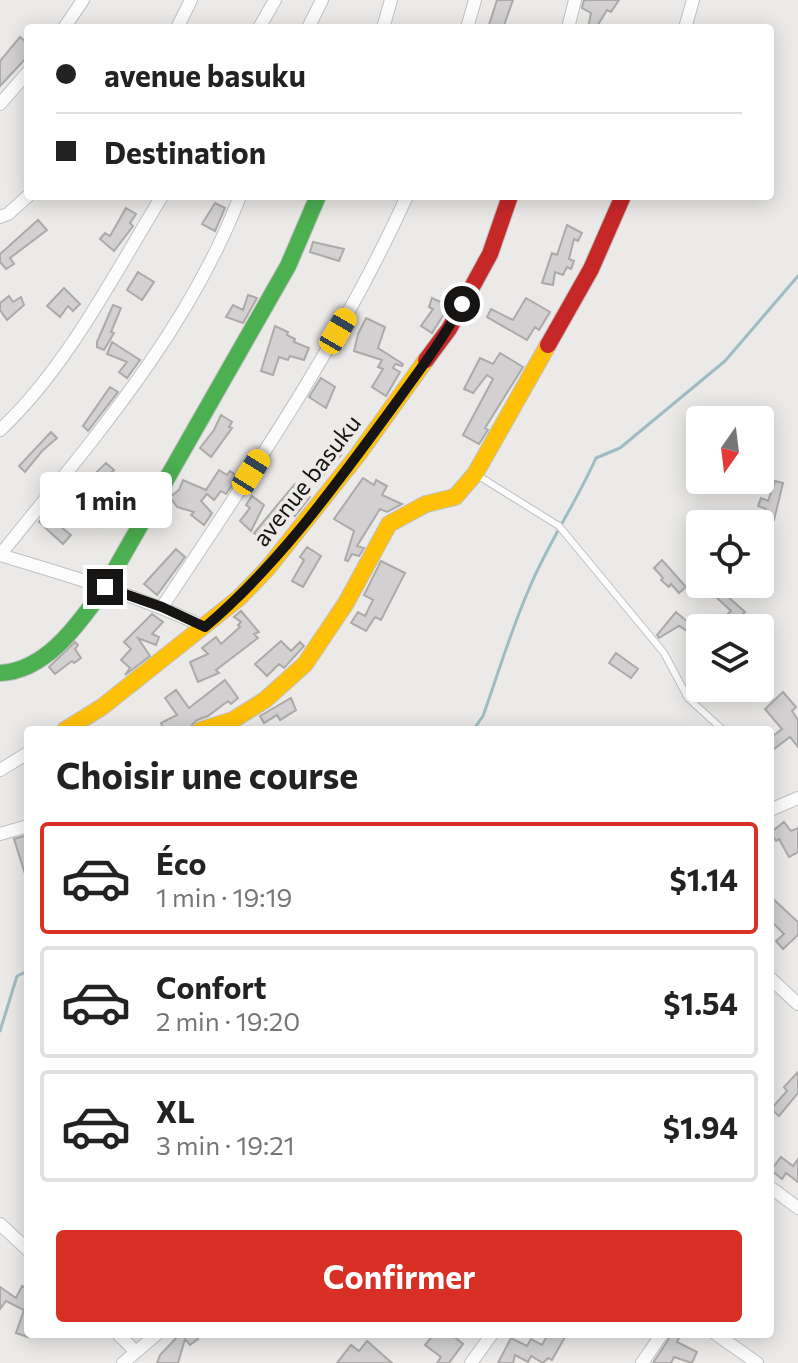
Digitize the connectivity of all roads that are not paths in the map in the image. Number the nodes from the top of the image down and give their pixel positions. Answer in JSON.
{"nodes":[{"id":1,"x":83,"y":0,"type":"edge"},
{"id":2,"x":191,"y":0,"type":"edge"},
{"id":3,"x":275,"y":0,"type":"edge"},
{"id":4,"x":322,"y":0,"type":"edge"},
{"id":5,"x":391,"y":0,"type":"edge"},
{"id":6,"x":475,"y":0,"type":"edge"},
{"id":7,"x":575,"y":0,"type":"edge"},
{"id":8,"x":693,"y":0,"type":"edge"},
{"id":9,"x":67,"y":24,"type":"edge"},
{"id":10,"x":179,"y":24,"type":"edge"},
{"id":11,"x":261,"y":24,"type":"edge"},
{"id":12,"x":310,"y":24,"type":"edge"},
{"id":13,"x":384,"y":24,"type":"edge"},
{"id":14,"x":468,"y":24,"type":"edge"},
{"id":15,"x":569,"y":24,"type":"edge"},
{"id":16,"x":686,"y":24,"type":"edge"},
{"id":17,"x":24,"y":77,"type":"edge"},
{"id":18,"x":0,"y":104,"type":"edge"},
{"id":19,"x":24,"y":200,"type":"edge"},
{"id":20,"x":160,"y":200,"type":"edge"},
{"id":21,"x":239,"y":200,"type":"edge"},
{"id":22,"x":316,"y":200,"type":"edge"},
{"id":23,"x":405,"y":200,"type":"edge"},
{"id":24,"x":509,"y":200,"type":"edge"},
{"id":25,"x":621,"y":200,"type":"edge"},
{"id":26,"x":0,"y":217,"type":"edge"},
{"id":27,"x":0,"y":430,"type":"edge"},
{"id":28,"x":475,"y":474,"type":"junction"},
{"id":29,"x":0,"y":555,"type":"edge"},
{"id":30,"x":105,"y":587,"type":"junction"},
{"id":31,"x":162,"y":607,"type":"junction"},
{"id":32,"x":205,"y":627,"type":"junction"},
{"id":33,"x":0,"y":673,"type":"edge"},
{"id":34,"x":71,"y":726,"type":"edge"},
{"id":35,"x":214,"y":726,"type":"edge"},
{"id":36,"x":719,"y":726,"type":"edge"},
{"id":37,"x":24,"y":755,"type":"edge"},
{"id":38,"x":0,"y":770,"type":"edge"},
{"id":39,"x":798,"y":798,"type":"edge"},
{"id":40,"x":774,"y":808,"type":"edge"},
{"id":41,"x":24,"y":827,"type":"edge"},
{"id":42,"x":0,"y":834,"type":"edge"},
{"id":43,"x":774,"y":982,"type":"edge"},
{"id":44,"x":798,"y":1004,"type":"edge"},
{"id":45,"x":774,"y":1190,"type":"edge"},
{"id":46,"x":798,"y":1208,"type":"edge"},
{"id":47,"x":1,"y":1229,"type":"edge"},
{"id":48,"x":24,"y":1247,"type":"edge"},
{"id":49,"x":122,"y":1338,"type":"edge"},
{"id":50,"x":152,"y":1338,"type":"edge"},
{"id":51,"x":489,"y":1338,"type":"edge"},
{"id":52,"x":659,"y":1338,"type":"edge"},
{"id":53,"x":722,"y":1338,"type":"edge"},
{"id":54,"x":135,"y":1351,"type":"junction"},
{"id":55,"x":123,"y":1363,"type":"edge"},
{"id":56,"x":471,"y":1363,"type":"edge"},
{"id":57,"x":642,"y":1363,"type":"edge"},
{"id":58,"x":757,"y":1363,"type":"edge"}],
"edges":[{"from":1,"to":9,"type":"street"},
{"from":2,"to":10,"type":"street"},
{"from":3,"to":11,"type":"street"},
{"from":4,"to":12,"type":"street"},
{"from":5,"to":13,"type":"street"},
{"from":6,"to":14,"type":"street"},
{"from":7,"to":15,"type":"street"},
{"from":8,"to":16,"type":"street"},
{"from":17,"to":18,"type":"street"},
{"from":19,"to":26,"type":"street"},
{"from":20,"to":27,"type":"street"},
{"from":21,"to":29,"type":"street"},
{"from":22,"to":30,"type":"street"},
{"from":23,"to":31,"type":"street"},
{"from":24,"to":32,"type":"street","name":"avenue basuku"},
{"from":25,"to":28,"type":"street"},
{"from":28,"to":35,"type":"street"},
{"from":28,"to":36,"type":"lane"},
{"from":29,"to":30,"type":"street"},
{"from":30,"to":31,"type":"street"},
{"from":30,"to":33,"type":"street"},
{"from":31,"to":32,"type":"street"},
{"from":32,"to":34,"type":"street","name":"avenue basuku"},
{"from":37,"to":38,"type":"street"},
{"from":39,"to":40,"type":"street"},
{"from":41,"to":42,"type":"street"},
{"from":43,"to":44,"type":"street"},
{"from":45,"to":46,"type":"street"},
{"from":47,"to":48,"type":"street"},
{"from":49,"to":54,"type":"street"},
{"from":50,"to":54,"type":"street"},
{"from":51,"to":56,"type":"street"},
{"from":52,"to":57,"type":"street"},
{"from":53,"to":58,"type":"street"},
{"from":54,"to":55,"type":"street"}]}
